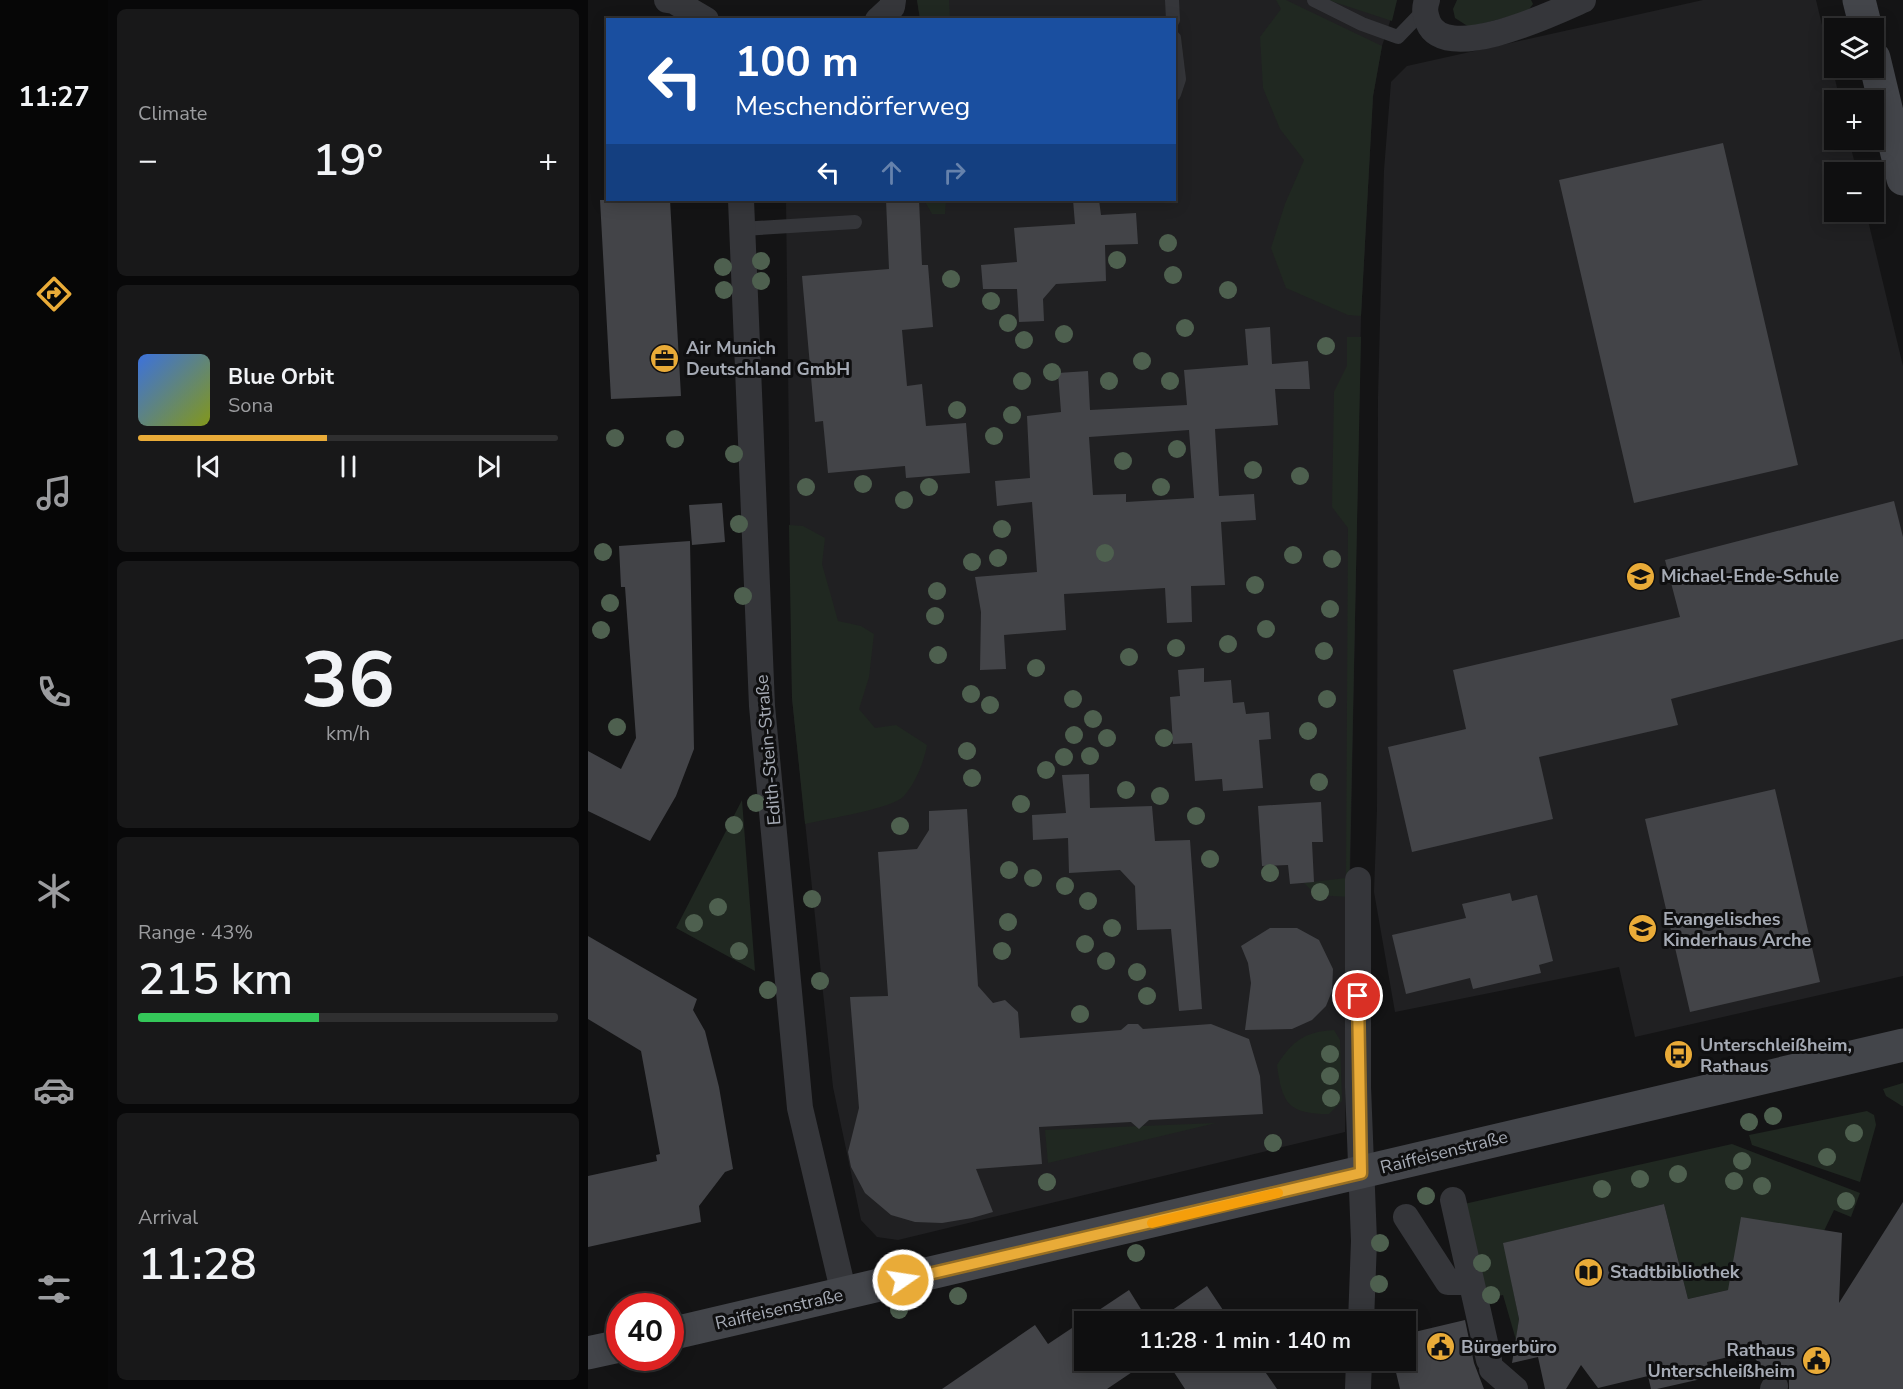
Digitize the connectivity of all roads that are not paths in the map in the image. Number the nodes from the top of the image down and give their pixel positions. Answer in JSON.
{"nodes":[{"id":1,"x":667,"y":0,"type":"edge"},
{"id":2,"x":893,"y":0,"type":"edge"},
{"id":3,"x":1172,"y":0,"type":"edge"},
{"id":4,"x":1314,"y":0,"type":"edge"},
{"id":5,"x":1582,"y":0,"type":"edge"},
{"id":6,"x":1859,"y":0,"type":"edge"},
{"id":7,"x":1425,"y":5,"type":"edge"},
{"id":8,"x":703,"y":18,"type":"edge"},
{"id":9,"x":880,"y":18,"type":"edge"},
{"id":10,"x":1173,"y":18,"type":"edge"},
{"id":11,"x":1864,"y":18,"type":"edge"},
{"id":12,"x":1176,"y":54,"type":"edge"},
{"id":13,"x":1879,"y":78,"type":"edge"},
{"id":14,"x":1176,"y":88,"type":"edge"},
{"id":15,"x":1903,"y":179,"type":"edge"},
{"id":16,"x":741,"y":201,"type":"edge"},
{"id":17,"x":855,"y":222,"type":"dead end"},
{"id":18,"x":742,"y":229,"type":"junction"},
{"id":19,"x":1358,"y":880,"type":"dead end"},
{"id":20,"x":1903,"y":1046,"type":"edge"},
{"id":21,"x":1361,"y":1173,"type":"junction"},
{"id":22,"x":1453,"y":1200,"type":"dead end"},
{"id":23,"x":1406,"y":1217,"type":"dead end"},
{"id":24,"x":1470,"y":1282,"type":"junction"},
{"id":25,"x":844,"y":1294,"type":"junction"},
{"id":26,"x":1361,"y":1311,"type":"edge"},
{"id":27,"x":684,"y":1331,"type":"edge"},
{"id":28,"x":606,"y":1349,"type":"edge"},
{"id":29,"x":588,"y":1353,"type":"edge"},
{"id":30,"x":1359,"y":1371,"type":"edge"},
{"id":31,"x":1358,"y":1389,"type":"edge"},
{"id":32,"x":1515,"y":1389,"type":"edge"}],
"edges":[{"from":1,"to":8,"type":"street"},
{"from":2,"to":9,"type":"street"},
{"from":3,"to":10,"type":"lane"},
{"from":4,"to":7,"type":"lane"},
{"from":5,"to":7,"type":"street"},
{"from":6,"to":11,"type":"street"},
{"from":12,"to":14,"type":"lane"},
{"from":13,"to":15,"type":"street"},
{"from":16,"to":18,"type":"street","name":"Edith-Stein-Straße"},
{"from":17,"to":18,"type":"lane"},
{"from":18,"to":25,"type":"street","name":"Edith-Stein-Straße"},
{"from":19,"to":21,"type":"street"},
{"from":20,"to":21,"type":"street","name":"Raiffeisenstraße"},
{"from":21,"to":25,"type":"street","name":"Raiffeisenstraße"},
{"from":21,"to":26,"type":"street"},
{"from":22,"to":24,"type":"street"},
{"from":23,"to":24,"type":"street"},
{"from":24,"to":32,"type":"street"},
{"from":25,"to":27,"type":"street","name":"Raiffeisenstraße"},
{"from":28,"to":29,"type":"street"},
{"from":30,"to":31,"type":"street"}]}
